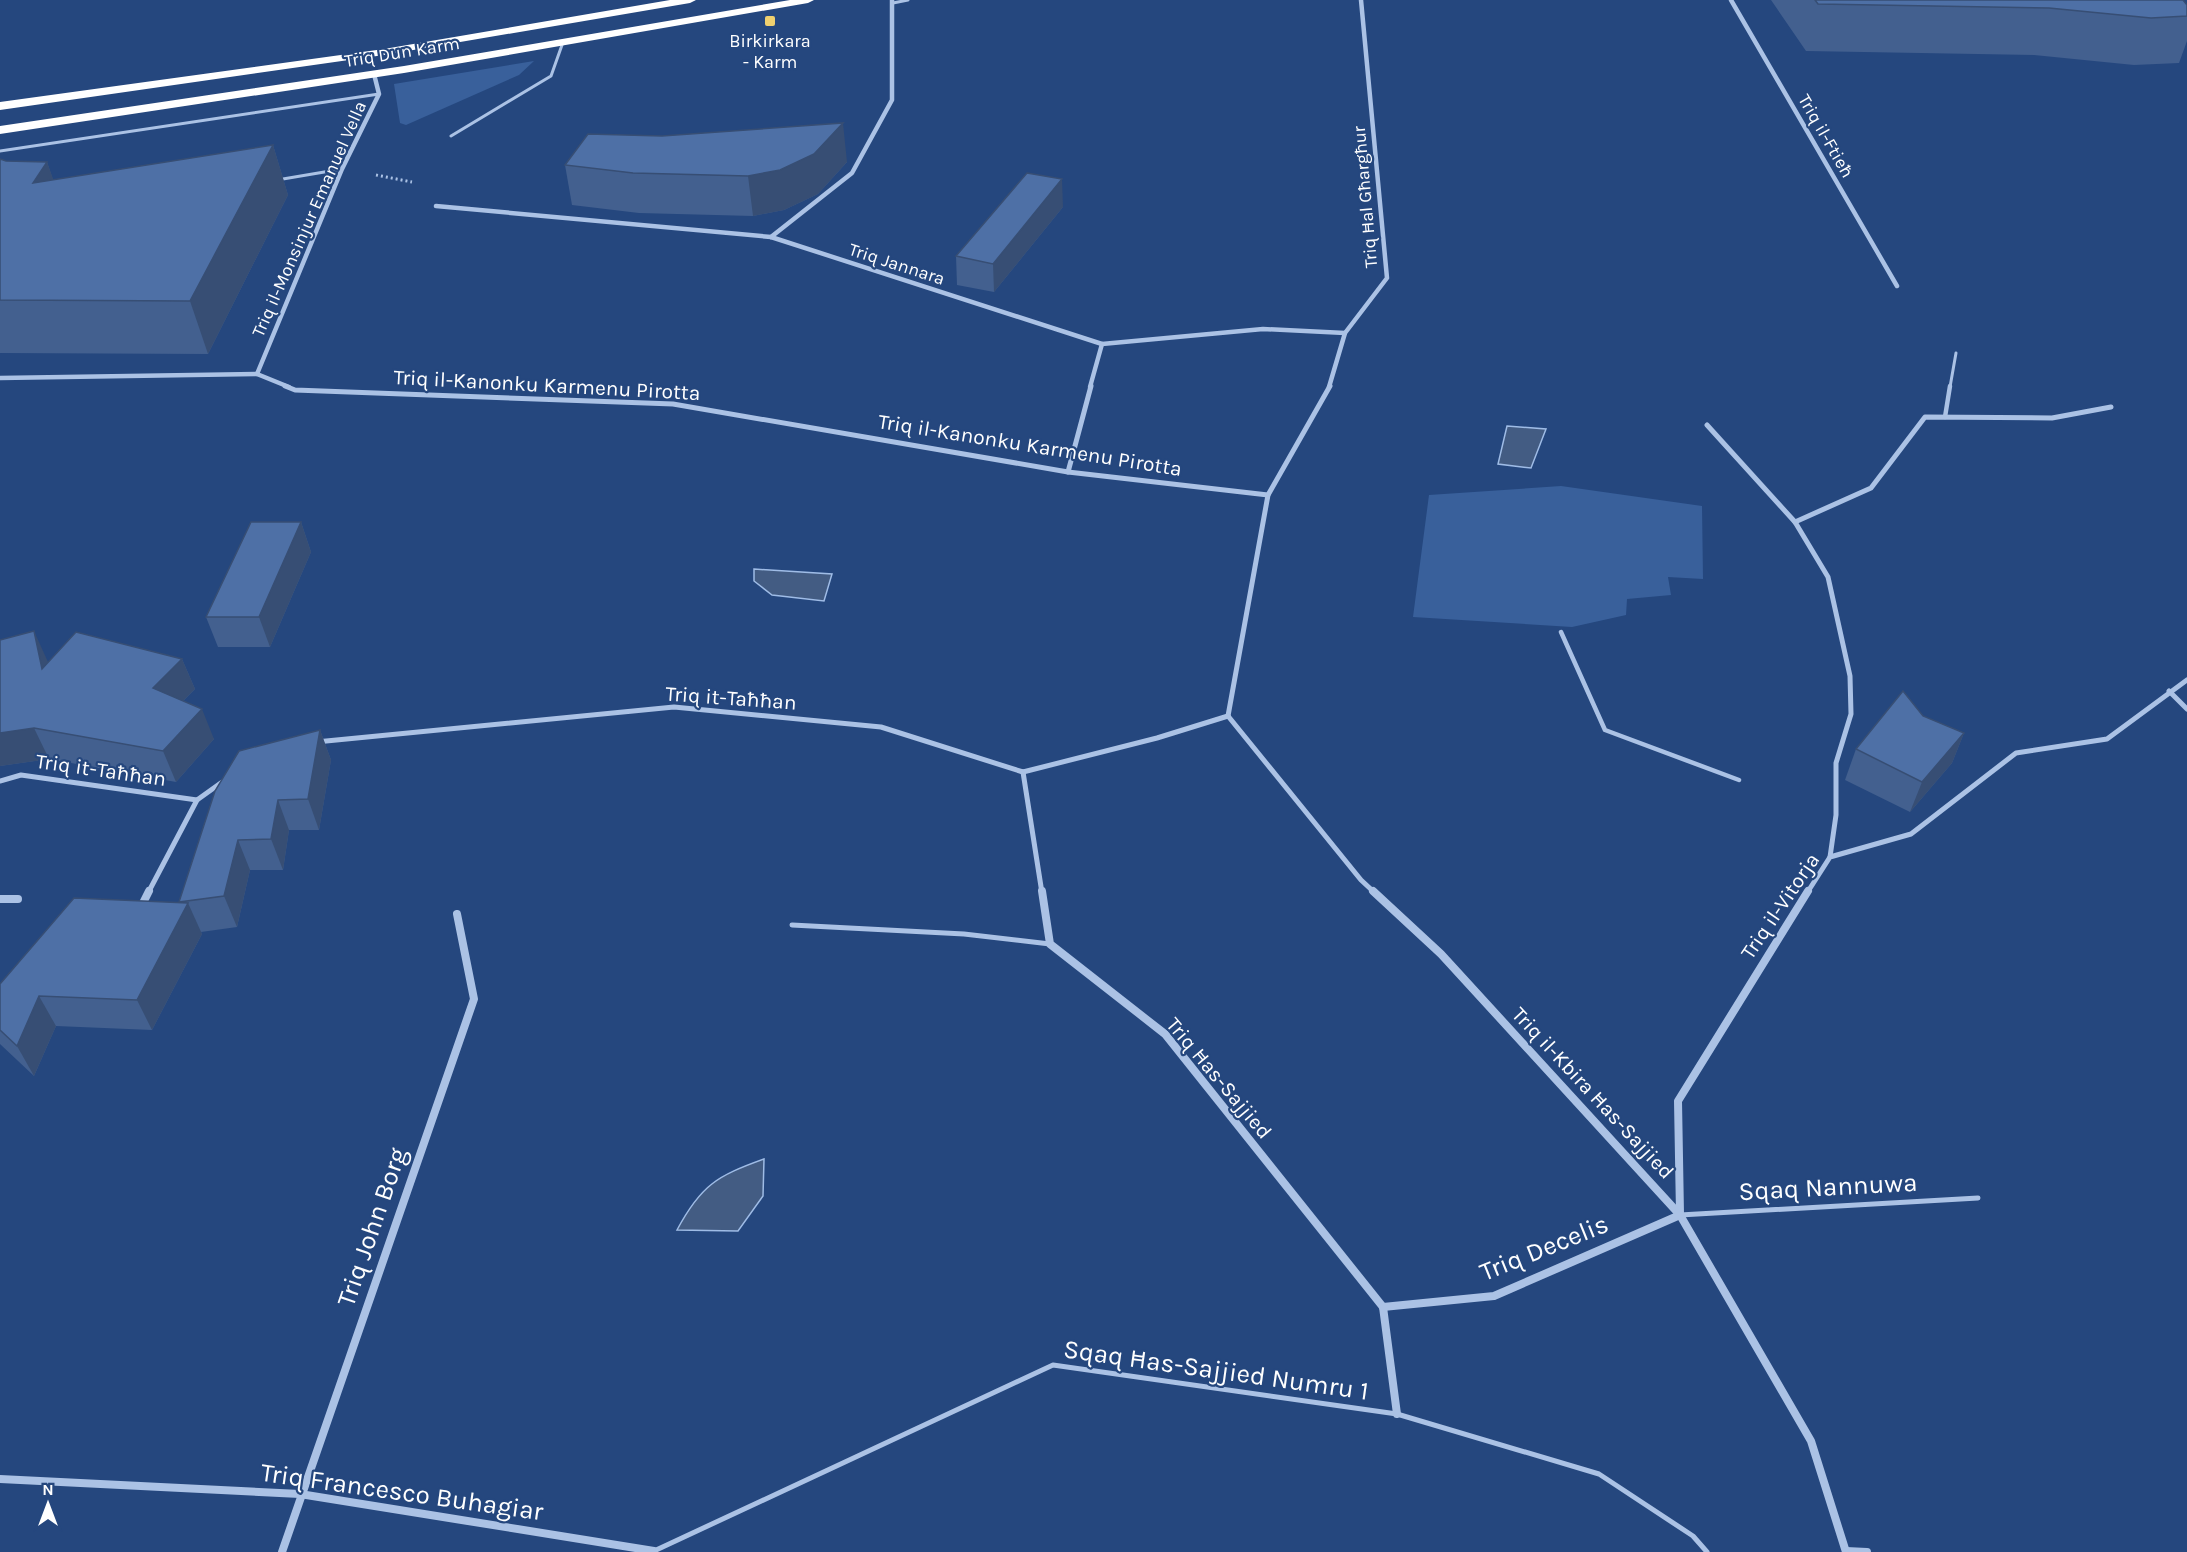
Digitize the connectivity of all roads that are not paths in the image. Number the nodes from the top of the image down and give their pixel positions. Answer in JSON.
{"nodes":[{"id":1,"x":690,"y":0,"type":"edge"},
{"id":2,"x":808,"y":0,"type":"edge"},
{"id":3,"x":908,"y":0,"type":"edge"},
{"id":4,"x":1361,"y":0,"type":"edge"},
{"id":5,"x":1731,"y":0,"type":"edge"},
{"id":6,"x":893,"y":1,"type":"edge"},
{"id":7,"x":562,"y":45,"type":"junction"},
{"id":8,"x":374,"y":74,"type":"junction"},
{"id":9,"x":379,"y":94,"type":"junction"},
{"id":10,"x":0,"y":106,"type":"edge"},
{"id":11,"x":0,"y":130,"type":"edge"},
{"id":12,"x":452,"y":136,"type":"dead end"},
{"id":13,"x":0,"y":151,"type":"edge"},
{"id":14,"x":342,"y":169,"type":"junction"},
{"id":15,"x":274,"y":181,"type":"dead end"},
{"id":16,"x":436,"y":206,"type":"dead end"},
{"id":17,"x":771,"y":237,"type":"junction"},
{"id":18,"x":1897,"y":286,"type":"dead end"},
{"id":19,"x":1346,"y":333,"type":"junction"},
{"id":20,"x":1102,"y":344,"type":"junction"},
{"id":21,"x":1956,"y":353,"type":"dead end"},
{"id":22,"x":257,"y":374,"type":"junction"},
{"id":23,"x":0,"y":378,"type":"edge"},
{"id":24,"x":2111,"y":407,"type":"dead end"},
{"id":25,"x":1945,"y":417,"type":"junction"},
{"id":26,"x":1707,"y":426,"type":"dead end"},
{"id":27,"x":1068,"y":472,"type":"junction"},
{"id":28,"x":1268,"y":495,"type":"junction"},
{"id":29,"x":1795,"y":522,"type":"junction"},
{"id":30,"x":1561,"y":632,"type":"dead end"},
{"id":31,"x":2187,"y":680,"type":"edge"},
{"id":32,"x":2169,"y":691,"type":"junction"},
{"id":33,"x":2187,"y":709,"type":"edge"},
{"id":34,"x":1228,"y":716,"type":"junction"},
{"id":35,"x":303,"y":745,"type":"edge"},
{"id":36,"x":1023,"y":772,"type":"junction"},
{"id":37,"x":232,"y":775,"type":"edge"},
{"id":38,"x":1739,"y":780,"type":"dead end"},
{"id":39,"x":0,"y":781,"type":"edge"},
{"id":40,"x":197,"y":800,"type":"junction"},
{"id":41,"x":1830,"y":857,"type":"junction"},
{"id":42,"x":0,"y":899,"type":"edge"},
{"id":43,"x":18,"y":899,"type":"dead end"},
{"id":44,"x":139,"y":911,"type":"edge"},
{"id":45,"x":458,"y":914,"type":"dead end"},
{"id":46,"x":792,"y":925,"type":"dead end"},
{"id":47,"x":1050,"y":944,"type":"junction"},
{"id":48,"x":1978,"y":1198,"type":"dead end"},
{"id":49,"x":1680,"y":1215,"type":"junction"},
{"id":50,"x":1383,"y":1307,"type":"junction"},
{"id":51,"x":1397,"y":1414,"type":"junction"},
{"id":52,"x":0,"y":1479,"type":"edge"},
{"id":53,"x":300,"y":1494,"type":"junction"},
{"id":54,"x":654,"y":1551,"type":"edge"},
{"id":55,"x":282,"y":1552,"type":"edge"},
{"id":56,"x":1707,"y":1552,"type":"edge"},
{"id":57,"x":1846,"y":1552,"type":"edge"},
{"id":58,"x":1867,"y":1552,"type":"edge"}],
"edges":[{"from":1,"to":10,"type":"highway","name":"Triq Dun Karm"},
{"from":2,"to":7,"type":"highway","name":"Triq Dun Karm"},
{"from":3,"to":6,"type":"lane"},
{"from":4,"to":19,"type":"street","name":"Triq Ħal Għargħur"},
{"from":5,"to":18,"type":"street","name":"Triq il-Ftieħ"},
{"from":6,"to":17,"type":"street"},
{"from":7,"to":8,"type":"highway","name":"Triq Dun Karm"},
{"from":7,"to":12,"type":"lane"},
{"from":8,"to":9,"type":"street","name":"Triq il-Monsinjur Emanuel Vella"},
{"from":8,"to":11,"type":"highway","name":"Triq Dun Karm"},
{"from":9,"to":13,"type":"lane"},
{"from":9,"to":14,"type":"street","name":"Triq il-Monsinjur Emanuel Vella"},
{"from":14,"to":15,"type":"lane"},
{"from":14,"to":22,"type":"street","name":"Triq il-Monsinjur Emanuel Vella"},
{"from":16,"to":17,"type":"street","name":"Triq Jannara"},
{"from":17,"to":20,"type":"street","name":"Triq Jannara"},
{"from":19,"to":20,"type":"street","name":"Triq Jannara"},
{"from":19,"to":28,"type":"street","name":"Triq Ħal Għargħur"},
{"from":20,"to":27,"type":"street"},
{"from":21,"to":25,"type":"lane"},
{"from":22,"to":23,"type":"street","name":"Triq il-Kanonku Karmenu Pirotta"},
{"from":22,"to":27,"type":"street","name":"Triq il-Kanonku Karmenu Pirotta"},
{"from":24,"to":25,"type":"street"},
{"from":25,"to":29,"type":"street"},
{"from":26,"to":29,"type":"street"},
{"from":27,"to":28,"type":"street","name":"Triq il-Kanonku Karmenu Pirotta"},
{"from":28,"to":34,"type":"street","name":"Triq Ħal Għargħur"},
{"from":29,"to":41,"type":"street"},
{"from":30,"to":38,"type":"lane"},
{"from":31,"to":32,"type":"street","name":"Triq il-Vitorja"},
{"from":32,"to":33,"type":"street"},
{"from":32,"to":41,"type":"street","name":"Triq il-Vitorja"},
{"from":34,"to":36,"type":"street"},
{"from":34,"to":49,"type":"street","name":"Triq il-Kbira Ħas-Sajjied"},
{"from":35,"to":36,"type":"street","name":"Triq it-Taħħan"},
{"from":36,"to":47,"type":"street"},
{"from":37,"to":40,"type":"street"},
{"from":39,"to":40,"type":"street","name":"Triq it-Taħħan"},
{"from":40,"to":44,"type":"street"},
{"from":41,"to":49,"type":"street","name":"Triq il-Vitorja"},
{"from":42,"to":43,"type":"street"},
{"from":45,"to":53,"type":"street","name":"Triq John Borg"},
{"from":46,"to":47,"type":"lane"},
{"from":47,"to":50,"type":"street","name":"Triq Ħas-Sajjied"},
{"from":48,"to":49,"type":"lane","name":"Sqaq Nannuwa"},
{"from":49,"to":50,"type":"street","name":"Triq Decelis"},
{"from":49,"to":57,"type":"street","name":"Triq il-Kbira Ħas-Sajjied"},
{"from":50,"to":51,"type":"street"},
{"from":51,"to":54,"type":"lane","name":"Sqaq Ħas-Sajjied Numru 1"},
{"from":51,"to":56,"type":"lane","name":"Sqaq Ħas-Sajjied Numru 1"},
{"from":52,"to":53,"type":"street","name":"Triq Francesco Buhagiar"},
{"from":53,"to":54,"type":"street","name":"Triq Francesco Buhagiar"},
{"from":53,"to":55,"type":"street","name":"Triq John Borg"},
{"from":57,"to":58,"type":"street"}]}
